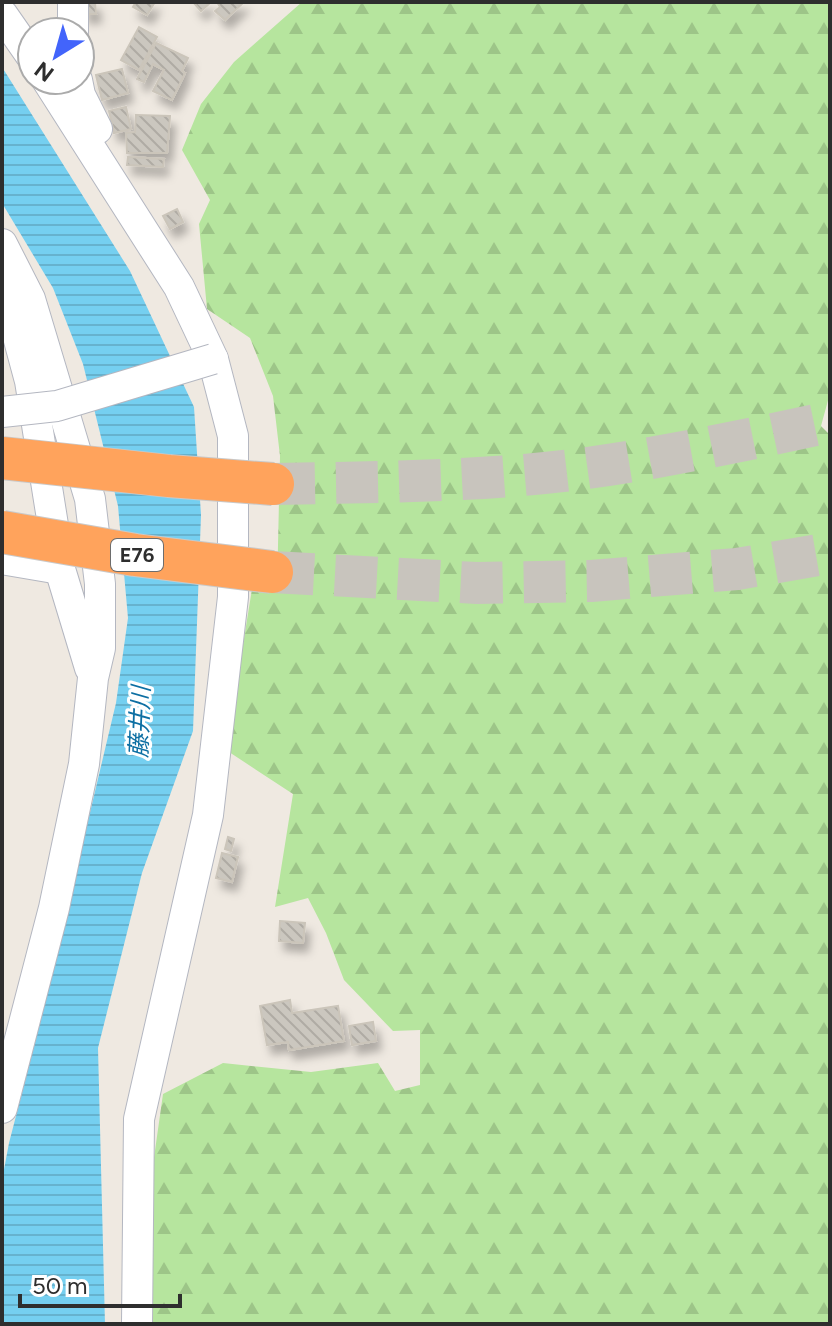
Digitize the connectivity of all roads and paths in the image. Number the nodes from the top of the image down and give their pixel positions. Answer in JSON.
{"nodes":[{"id":1,"x":2,"y":14,"type":"edge"},
{"id":2,"x":16,"y":34,"type":"edge"},
{"id":3,"x":57,"y":96,"type":"edge"},
{"id":4,"x":81,"y":96,"type":"edge"},
{"id":5,"x":2,"y":244,"type":"edge"},
{"id":6,"x":2,"y":277,"type":"edge"},
{"id":7,"x":179,"y":287,"type":"junction"},
{"id":8,"x":213,"y":359,"type":"junction"},
{"id":9,"x":2,"y":412,"type":"edge"},
{"id":10,"x":2,"y":448,"type":"edge"},
{"id":11,"x":2,"y":458,"type":"edge"},
{"id":12,"x":169,"y":476,"type":"junction"},
{"id":13,"x":273,"y":484,"type":"tunnel mouth"},
{"id":14,"x":2,"y":532,"type":"edge"},
{"id":15,"x":2,"y":559,"type":"edge"},
{"id":16,"x":60,"y":569,"type":"junction"},
{"id":17,"x":272,"y":572,"type":"tunnel mouth"},
{"id":18,"x":93,"y":678,"type":"junction"},
{"id":19,"x":2,"y":1108,"type":"edge"},
{"id":20,"x":137,"y":1324,"type":"edge"}],
"edges":[{"from":1,"to":2,"type":"street"},
{"from":3,"to":7,"type":"street"},
{"from":4,"to":7,"type":"street"},
{"from":5,"to":18,"type":"street"},
{"from":6,"to":16,"type":"street"},
{"from":7,"to":8,"type":"street"},
{"from":8,"to":9,"type":"street","bridge":true},
{"from":8,"to":20,"type":"street"},
{"from":10,"to":12,"type":"highway","bridge":true},
{"from":11,"to":12,"type":"highway","bridge":true},
{"from":12,"to":13,"type":"highway","bridge":true},
{"from":14,"to":17,"type":"highway","number":"E76","bridge":true},
{"from":15,"to":16,"type":"street"},
{"from":16,"to":18,"type":"street"},
{"from":18,"to":19,"type":"street"}]}
